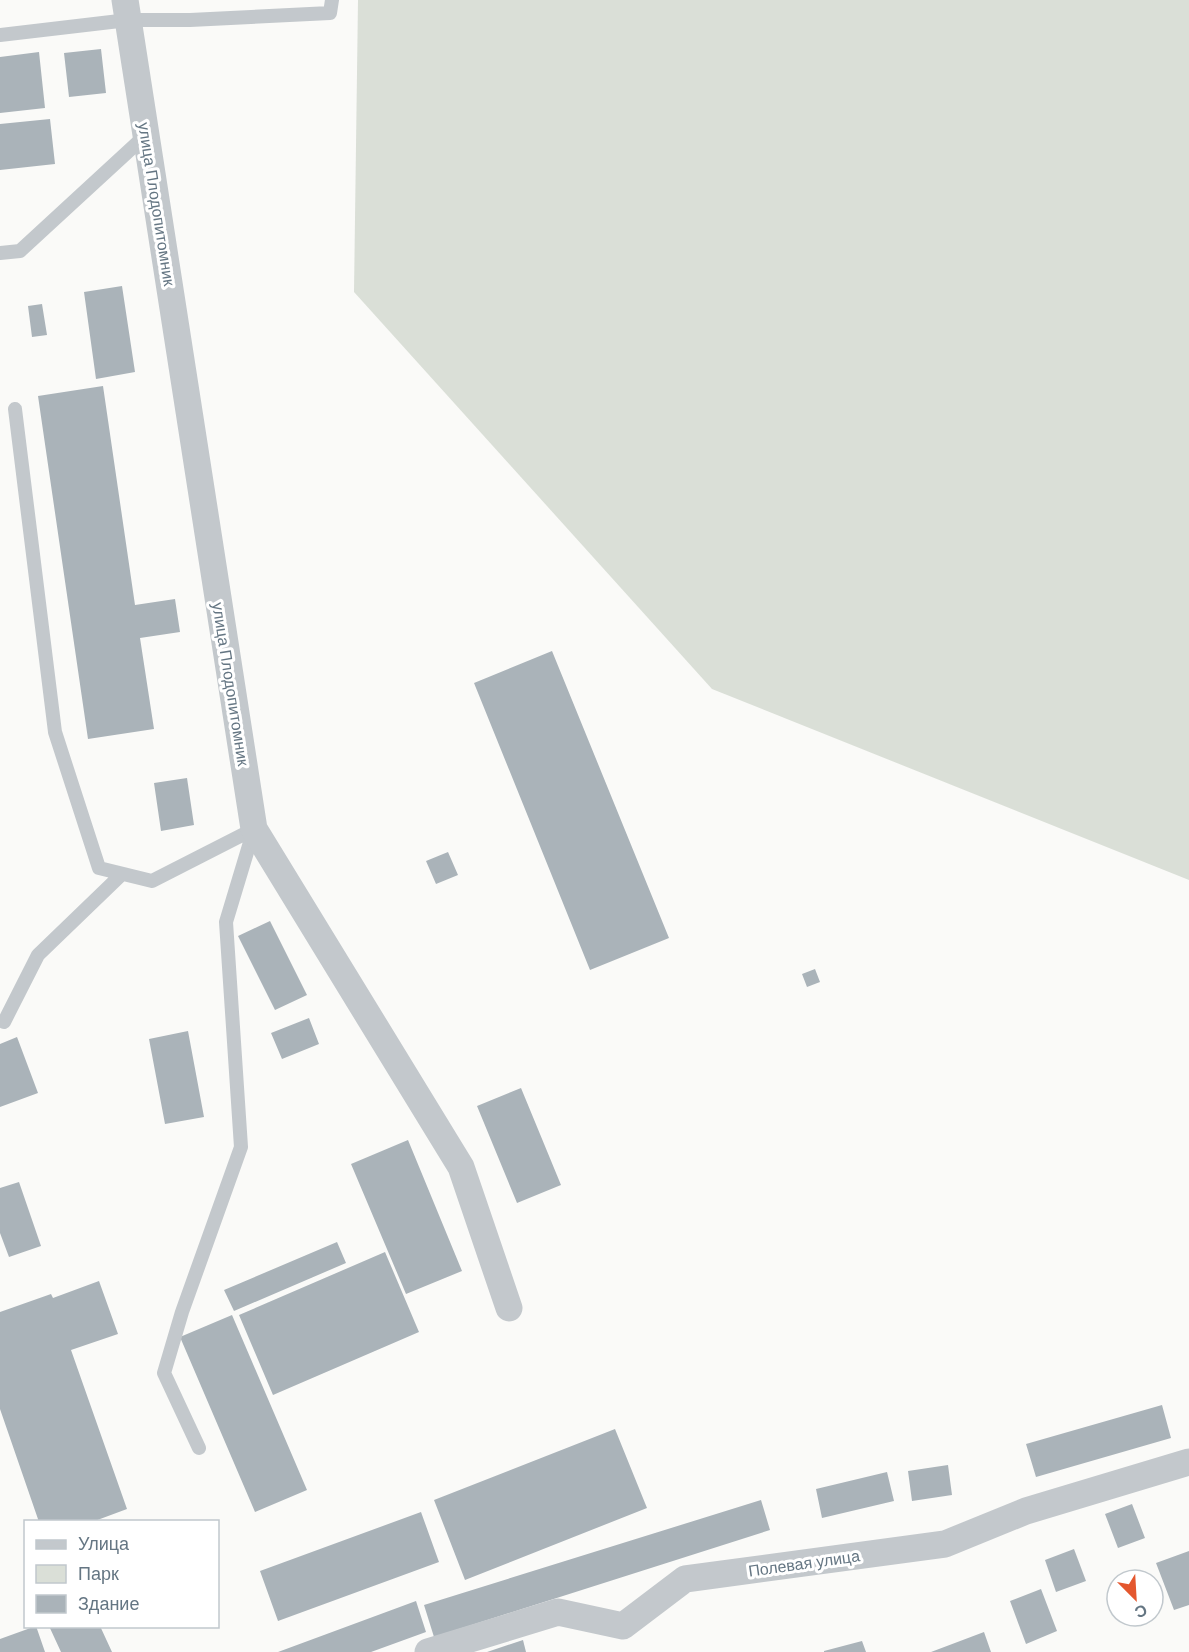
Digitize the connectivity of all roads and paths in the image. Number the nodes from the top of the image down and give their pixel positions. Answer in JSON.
{"nodes":[{"id":1,"x":333,"y":0,"type":"edge"},
{"id":2,"x":127,"y":10,"type":"edge"},
{"id":3,"x":0,"y":35,"type":"edge"},
{"id":4,"x":146,"y":135,"type":"junction"},
{"id":5,"x":0,"y":253,"type":"edge"},
{"id":6,"x":15,"y":409,"type":"dead end"},
{"id":7,"x":254,"y":829,"type":"junction"},
{"id":8,"x":122,"y":874,"type":"junction"},
{"id":9,"x":4,"y":1022,"type":"dead end"},
{"id":10,"x":509,"y":1308,"type":"dead end"},
{"id":11,"x":199,"y":1448,"type":"dead end"},
{"id":12,"x":1189,"y":1462,"type":"edge"},
{"id":13,"x":428,"y":1652,"type":"edge"}],
"edges":[{"from":1,"to":2,"type":"lane"},
{"from":2,"to":3,"type":"lane"},
{"from":2,"to":4,"type":"street","name":"улица Плодопитомник"},
{"from":4,"to":5,"type":"lane"},
{"from":4,"to":7,"type":"street","name":"улица Плодопитомник"},
{"from":6,"to":8,"type":"lane"},
{"from":7,"to":8,"type":"lane"},
{"from":7,"to":10,"type":"street","name":"улица Плодопитомник"},
{"from":7,"to":11,"type":"lane"},
{"from":8,"to":9,"type":"lane"},
{"from":12,"to":13,"type":"street","name":"Полевая улица"}]}
